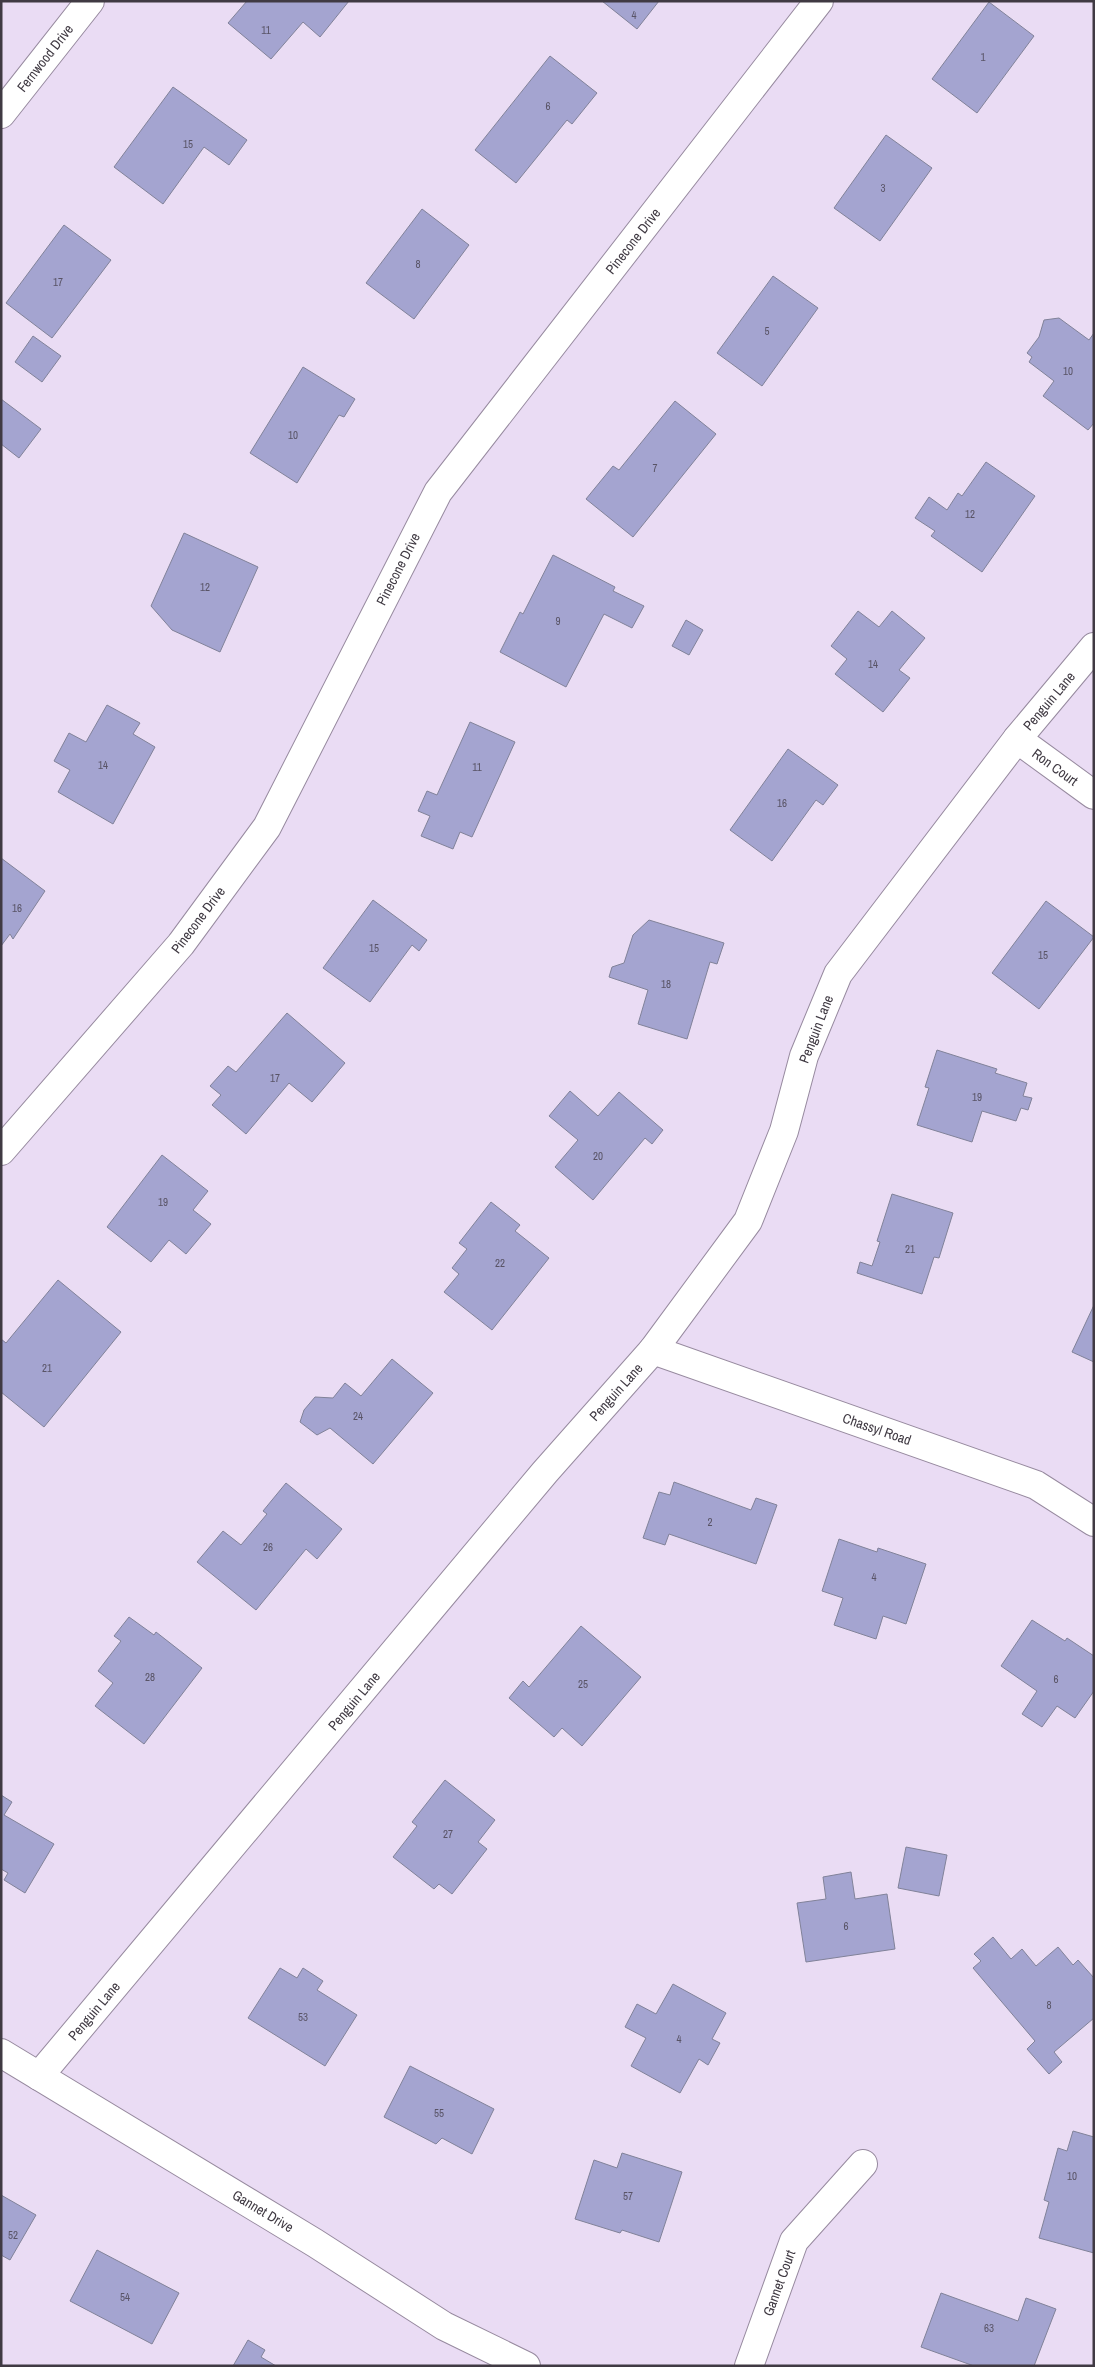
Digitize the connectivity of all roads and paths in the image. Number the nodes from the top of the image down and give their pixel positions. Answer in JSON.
{"nodes":[{"id":1,"x":90,"y":1,"type":"edge"},
{"id":2,"x":820,"y":1,"type":"edge"},
{"id":3,"x":1,"y":114,"type":"edge"},
{"id":4,"x":1094,"y":647,"type":"edge"},
{"id":5,"x":1016,"y":739,"type":"junction"},
{"id":6,"x":1094,"y":795,"type":"edge"},
{"id":7,"x":1,"y":1151,"type":"edge"},
{"id":8,"x":654,"y":1350,"type":"junction"},
{"id":9,"x":1094,"y":1522,"type":"edge"},
{"id":10,"x":1,"y":2052,"type":"edge"},
{"id":11,"x":40,"y":2076,"type":"junction"},
{"id":12,"x":863,"y":2164,"type":"dead end"},
{"id":13,"x":526,"y":2366,"type":"edge"},
{"id":14,"x":749,"y":2366,"type":"edge"}],
"edges":[{"from":1,"to":3,"type":"street","name":"Fernwood Drive"},
{"from":2,"to":7,"type":"street","name":"Pinecone Drive"},
{"from":4,"to":5,"type":"street","name":"Penguin Lane"},
{"from":5,"to":6,"type":"street","name":"Ron Court"},
{"from":5,"to":8,"type":"street","name":"Penguin Lane"},
{"from":8,"to":9,"type":"street","name":"Chassyl Road"},
{"from":8,"to":11,"type":"street","name":"Penguin Lane"},
{"from":10,"to":11,"type":"street","name":"Gannet Drive"},
{"from":11,"to":13,"type":"street","name":"Gannet Drive"},
{"from":12,"to":14,"type":"street","name":"Gannet Court"}]}
